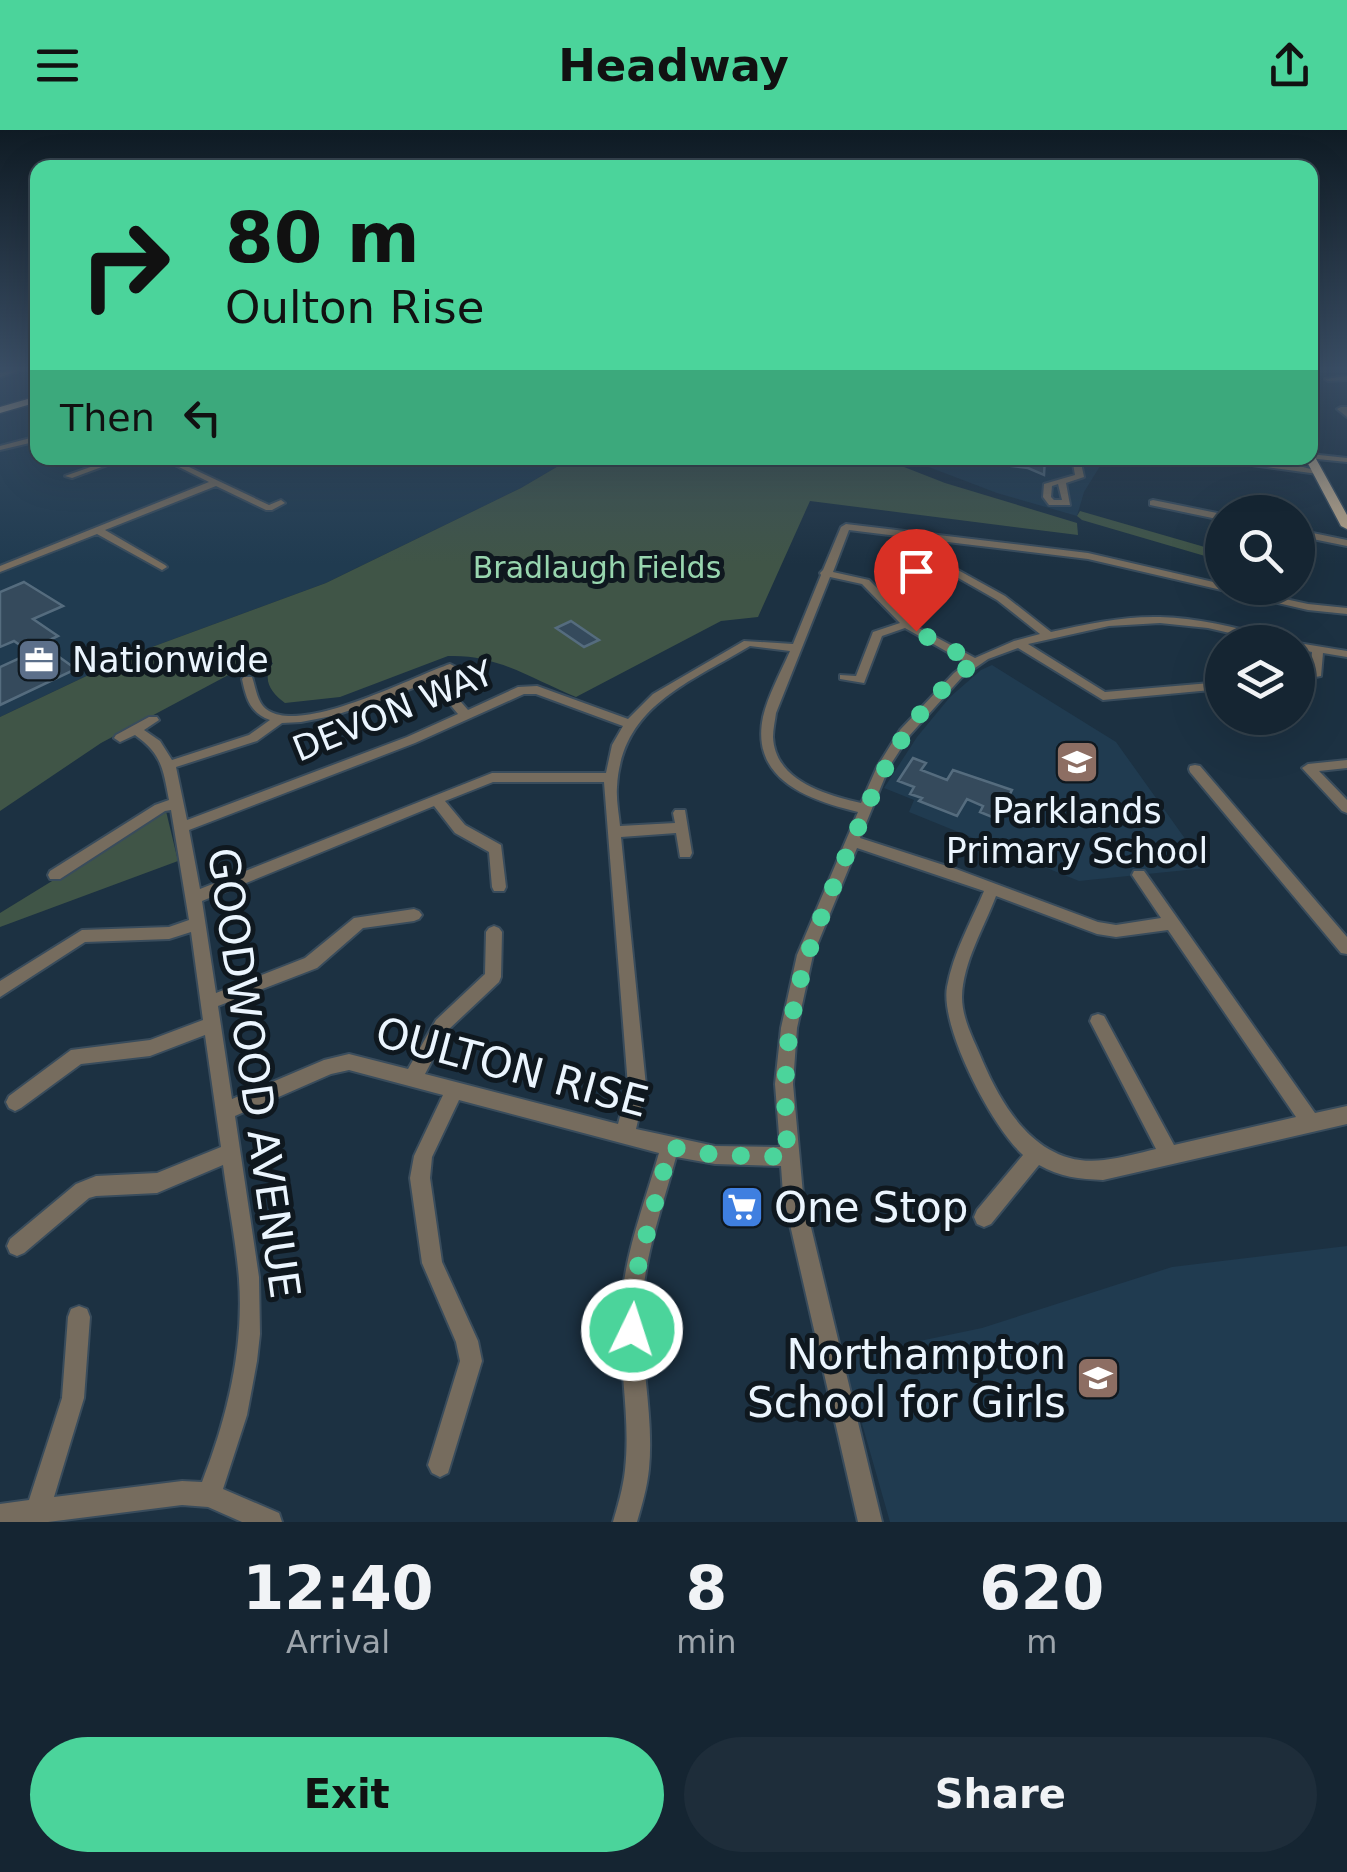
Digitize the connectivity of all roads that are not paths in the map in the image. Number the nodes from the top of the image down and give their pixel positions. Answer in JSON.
{"nodes":[{"id":1,"x":30,"y":440,"type":"edge"},
{"id":2,"x":0,"y":448,"type":"edge"},
{"id":3,"x":1318,"y":458,"type":"edge"},
{"id":4,"x":1347,"y":460,"type":"edge"},
{"id":5,"x":106,"y":465,"type":"edge"},
{"id":6,"x":183,"y":465,"type":"edge"},
{"id":7,"x":1077,"y":465,"type":"edge"},
{"id":8,"x":1272,"y":465,"type":"edge"},
{"id":9,"x":1294,"y":465,"type":"edge"},
{"id":10,"x":1314,"y":465,"type":"edge"},
{"id":11,"x":1296,"y":468,"type":"junction"},
{"id":12,"x":1318,"y":472,"type":"junction"},
{"id":13,"x":69,"y":476,"type":"dead end"},
{"id":14,"x":1062,"y":482,"type":"dead end"},
{"id":15,"x":216,"y":483,"type":"junction"},
{"id":16,"x":1152,"y":502,"type":"dead end"},
{"id":17,"x":281,"y":503,"type":"dead end"},
{"id":18,"x":1205,"y":513,"type":"edge"},
{"id":19,"x":1347,"y":526,"type":"edge"},
{"id":20,"x":97,"y":530,"type":"junction"},
{"id":21,"x":927,"y":535,"type":"junction"},
{"id":22,"x":1315,"y":536,"type":"edge"},
{"id":23,"x":1347,"y":543,"type":"edge"},
{"id":24,"x":162,"y":567,"type":"dead end"},
{"id":25,"x":0,"y":570,"type":"edge"},
{"id":26,"x":825,"y":573,"type":"junction"},
{"id":27,"x":1205,"y":583,"type":"edge"},
{"id":28,"x":1301,"y":605,"type":"edge"},
{"id":29,"x":1347,"y":611,"type":"edge"},
{"id":30,"x":907,"y":624,"type":"junction"},
{"id":31,"x":1212,"y":625,"type":"edge"},
{"id":32,"x":1048,"y":634,"type":"junction"},
{"id":33,"x":1018,"y":643,"type":"junction"},
{"id":34,"x":796,"y":648,"type":"junction"},
{"id":35,"x":1315,"y":649,"type":"edge"},
{"id":36,"x":1318,"y":650,"type":"junction"},
{"id":37,"x":1347,"y":654,"type":"edge"},
{"id":38,"x":975,"y":662,"type":"junction"},
{"id":39,"x":450,"y":667,"type":"dead end"},
{"id":40,"x":1315,"y":674,"type":"edge"},
{"id":41,"x":433,"y":677,"type":"junction"},
{"id":42,"x":844,"y":677,"type":"dead end"},
{"id":43,"x":248,"y":679,"type":"dead end"},
{"id":44,"x":860,"y":681,"type":"junction"},
{"id":45,"x":878,"y":685,"type":"dead end"},
{"id":46,"x":1205,"y":687,"type":"edge"},
{"id":47,"x":465,"y":714,"type":"junction"},
{"id":48,"x":277,"y":721,"type":"junction"},
{"id":49,"x":630,"y":724,"type":"junction"},
{"id":50,"x":137,"y":729,"type":"dead end"},
{"id":51,"x":1347,"y":764,"type":"edge"},
{"id":52,"x":169,"y":765,"type":"junction"},
{"id":53,"x":1195,"y":768,"type":"dead end"},
{"id":54,"x":610,"y":778,"type":"junction"},
{"id":55,"x":438,"y":800,"type":"junction"},
{"id":56,"x":174,"y":804,"type":"junction"},
{"id":57,"x":1347,"y":808,"type":"edge"},
{"id":58,"x":865,"y":810,"type":"junction"},
{"id":59,"x":180,"y":828,"type":"junction"},
{"id":60,"x":614,"y":832,"type":"junction"},
{"id":61,"x":852,"y":842,"type":"junction"},
{"id":62,"x":685,"y":853,"type":"dead end"},
{"id":63,"x":55,"y":874,"type":"dead end"},
{"id":64,"x":1139,"y":874,"type":"dead end"},
{"id":65,"x":499,"y":887,"type":"dead end"},
{"id":66,"x":992,"y":889,"type":"junction"},
{"id":67,"x":194,"y":898,"type":"junction"},
{"id":68,"x":414,"y":915,"type":"dead end"},
{"id":69,"x":1171,"y":923,"type":"junction"},
{"id":70,"x":198,"y":924,"type":"junction"},
{"id":71,"x":494,"y":932,"type":"dead end"},
{"id":72,"x":1347,"y":948,"type":"edge"},
{"id":73,"x":0,"y":990,"type":"edge"},
{"id":74,"x":210,"y":1002,"type":"junction"},
{"id":75,"x":1098,"y":1022,"type":"dead end"},
{"id":76,"x":213,"y":1024,"type":"junction"},
{"id":77,"x":413,"y":1078,"type":"junction"},
{"id":78,"x":455,"y":1089,"type":"junction"},
{"id":79,"x":15,"y":1102,"type":"dead end"},
{"id":80,"x":225,"y":1111,"type":"junction"},
{"id":81,"x":1347,"y":1115,"type":"edge"},
{"id":82,"x":1311,"y":1123,"type":"junction"},
{"id":83,"x":625,"y":1135,"type":"junction"},
{"id":84,"x":670,"y":1147,"type":"junction"},
{"id":85,"x":230,"y":1152,"type":"junction"},
{"id":86,"x":1036,"y":1154,"type":"junction"},
{"id":87,"x":1170,"y":1156,"type":"junction"},
{"id":88,"x":788,"y":1157,"type":"junction"},
{"id":89,"x":984,"y":1217,"type":"dead end"},
{"id":90,"x":16,"y":1246,"type":"dead end"},
{"id":91,"x":79,"y":1317,"type":"dead end"},
{"id":92,"x":440,"y":1465,"type":"dead end"},
{"id":93,"x":209,"y":1495,"type":"junction"},
{"id":94,"x":37,"y":1512,"type":"junction"},
{"id":95,"x":0,"y":1516,"type":"edge"},
{"id":96,"x":270,"y":1522,"type":"edge"},
{"id":97,"x":625,"y":1522,"type":"edge"},
{"id":98,"x":870,"y":1522,"type":"edge"}],
"edges":[{"from":1,"to":2,"type":"street"},
{"from":3,"to":4,"type":"street"},
{"from":5,"to":13,"type":"street"},
{"from":6,"to":15,"type":"street"},
{"from":7,"to":14,"type":"street"},
{"from":8,"to":11,"type":"street"},
{"from":9,"to":11,"type":"street"},
{"from":10,"to":12,"type":"main road"},
{"from":11,"to":12,"type":"street"},
{"from":12,"to":19,"type":"main road"},
{"from":15,"to":17,"type":"street"},
{"from":15,"to":20,"type":"street"},
{"from":16,"to":18,"type":"street"},
{"from":20,"to":24,"type":"street"},
{"from":20,"to":25,"type":"street"},
{"from":21,"to":26,"type":"street"},
{"from":21,"to":27,"type":"street"},
{"from":21,"to":32,"type":"street"},
{"from":22,"to":23,"type":"street"},
{"from":26,"to":30,"type":"street"},
{"from":26,"to":34,"type":"street"},
{"from":28,"to":29,"type":"street"},
{"from":30,"to":38,"type":"street"},
{"from":30,"to":44,"type":"street"},
{"from":31,"to":32,"type":"street"},
{"from":32,"to":33,"type":"street"},
{"from":33,"to":38,"type":"street"},
{"from":33,"to":46,"type":"street"},
{"from":34,"to":49,"type":"street"},
{"from":34,"to":58,"type":"street"},
{"from":35,"to":36,"type":"street"},
{"from":36,"to":37,"type":"street"},
{"from":36,"to":40,"type":"street"},
{"from":38,"to":58,"type":"street"},
{"from":39,"to":41,"type":"street"},
{"from":41,"to":47,"type":"street"},
{"from":41,"to":48,"type":"street"},
{"from":42,"to":44,"type":"street"},
{"from":43,"to":48,"type":"street"},
{"from":44,"to":45,"type":"street"},
{"from":47,"to":49,"type":"street","name":"DEVON WAY"},
{"from":47,"to":59,"type":"street","name":"DEVON WAY"},
{"from":48,"to":52,"type":"street"},
{"from":49,"to":54,"type":"street"},
{"from":50,"to":52,"type":"street"},
{"from":51,"to":57,"type":"street"},
{"from":52,"to":56,"type":"street","name":"GOODWOOD AVENUE"},
{"from":53,"to":72,"type":"street"},
{"from":54,"to":55,"type":"street"},
{"from":54,"to":60,"type":"street"},
{"from":55,"to":65,"type":"street"},
{"from":55,"to":67,"type":"street"},
{"from":56,"to":59,"type":"street","name":"GOODWOOD AVENUE"},
{"from":56,"to":63,"type":"street"},
{"from":58,"to":61,"type":"street"},
{"from":59,"to":67,"type":"street","name":"GOODWOOD AVENUE"},
{"from":60,"to":62,"type":"street"},
{"from":60,"to":83,"type":"street"},
{"from":61,"to":66,"type":"street"},
{"from":61,"to":88,"type":"street"},
{"from":64,"to":69,"type":"street"},
{"from":66,"to":69,"type":"street"},
{"from":66,"to":86,"type":"street"},
{"from":67,"to":70,"type":"street","name":"GOODWOOD AVENUE"},
{"from":68,"to":74,"type":"street"},
{"from":69,"to":82,"type":"street"},
{"from":70,"to":73,"type":"street"},
{"from":70,"to":74,"type":"street","name":"GOODWOOD AVENUE"},
{"from":71,"to":77,"type":"street"},
{"from":74,"to":76,"type":"street","name":"GOODWOOD AVENUE"},
{"from":75,"to":87,"type":"street"},
{"from":76,"to":79,"type":"street"},
{"from":76,"to":80,"type":"street","name":"GOODWOOD AVENUE"},
{"from":77,"to":78,"type":"street","name":"OULTON RISE"},
{"from":77,"to":80,"type":"street","name":"OULTON RISE"},
{"from":78,"to":83,"type":"street","name":"OULTON RISE"},
{"from":78,"to":92,"type":"street"},
{"from":80,"to":85,"type":"street","name":"GOODWOOD AVENUE"},
{"from":81,"to":82,"type":"street"},
{"from":82,"to":87,"type":"street"},
{"from":83,"to":84,"type":"street","name":"OULTON RISE"},
{"from":84,"to":88,"type":"street","name":"OULTON RISE"},
{"from":84,"to":97,"type":"street"},
{"from":85,"to":90,"type":"street"},
{"from":85,"to":93,"type":"street","name":"GOODWOOD AVENUE"},
{"from":86,"to":87,"type":"street"},
{"from":86,"to":89,"type":"street"},
{"from":88,"to":98,"type":"street"},
{"from":91,"to":94,"type":"street"},
{"from":93,"to":94,"type":"street"},
{"from":93,"to":96,"type":"street"},
{"from":94,"to":95,"type":"street"}]}
